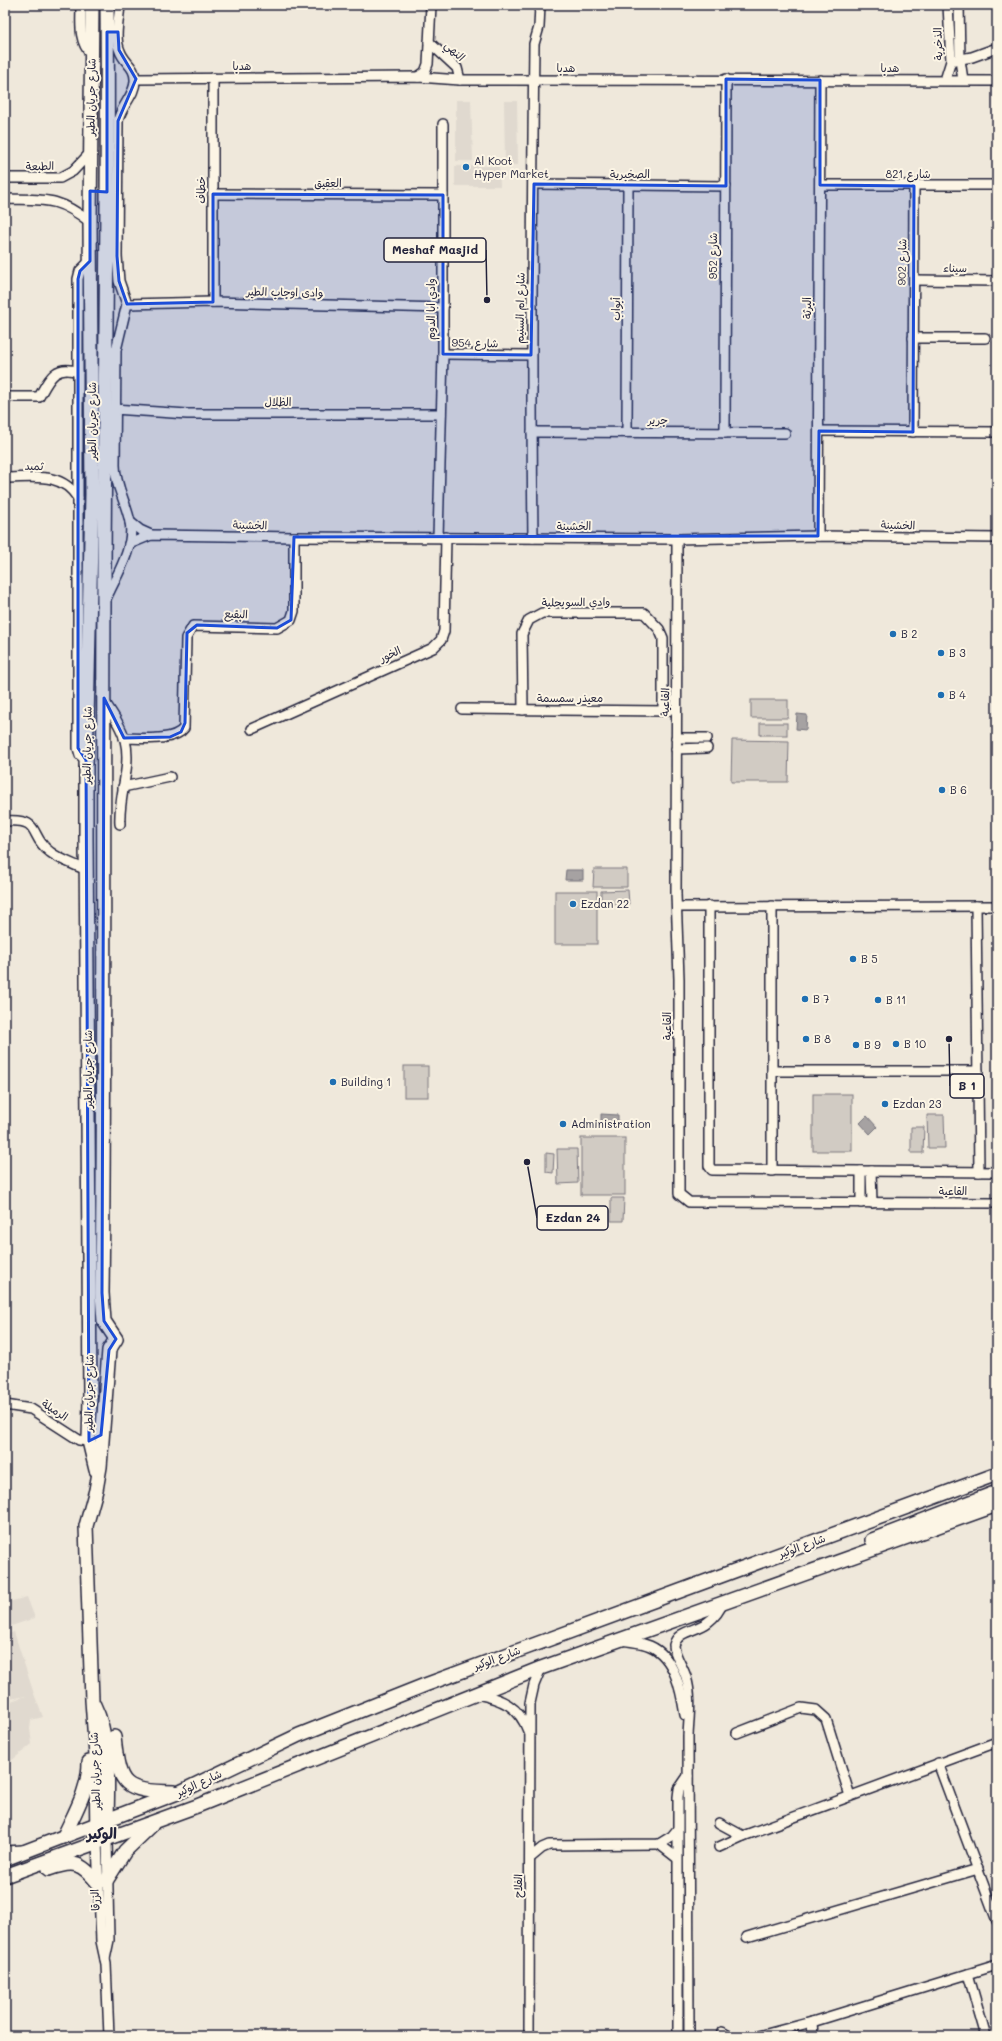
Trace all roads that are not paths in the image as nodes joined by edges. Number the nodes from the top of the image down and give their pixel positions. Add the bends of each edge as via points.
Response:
1 (81, 5) edge
2 (92, 5) edge
3 (107, 5) edge
4 (120, 5) edge
5 (431, 5) edge
6 (540, 5) edge
7 (948, 5) edge
8 (959, 5) edge
9 (112, 32) junction
10 (429, 42) junction
11 (997, 48) edge
12 (91, 54) junction
13 (956, 60) junction
14 (428, 64) junction
15 (418, 77) junction
16 (213, 78) junction
17 (439, 78) junction
18 (136, 79) junction
19 (726, 79) junction
20 (460, 80) junction
21 (533, 80) junction
22 (820, 80) junction
23 (944, 80) junction
24 (963, 80) junction
25 (997, 81) edge
26 (443, 124) dead end
27 (90, 153) junction
28 (5, 178) edge
29 (534, 184) junction
30 (820, 185) junction
31 (997, 185) edge
32 (628, 186) junction
33 (726, 186) junction
34 (914, 186) junction
35 (90, 191) junction
36 (108, 192) junction
37 (213, 194) junction
38 (443, 195) junction
39 (5, 199) edge
40 (90, 222) junction
41 (90, 261) junction
42 (914, 280) junction
43 (997, 280) edge
44 (213, 302) junction
45 (127, 304) junction
46 (443, 308) junction
47 (913, 338) junction
48 (985, 338) dead end
49 (443, 354) junction
50 (531, 355) junction
51 (78, 372) junction
52 (5, 397) edge
53 (114, 409) junction
54 (441, 414) junction
55 (819, 431) junction
56 (532, 432) junction
57 (628, 432) junction
58 (913, 432) junction
59 (997, 432) edge
60 (725, 433) junction
61 (785, 433) dead end
62 (441, 469) joint
63 (78, 472) junction
64 (5, 478) edge
65 (62, 481) junction
66 (78, 498) junction
67 (130, 522) junction
68 (151, 535) junction
69 (818, 536) junction
70 (294, 537) junction
71 (442, 537) junction
72 (532, 538) junction
73 (677, 538) junction
74 (997, 538) edge
75 (129, 544) junction
76 (104, 604) junction
77 (83, 660) junction
78 (104, 701) junction
79 (462, 709) dead end
80 (523, 710) junction
81 (663, 710) junction
82 (677, 711) junction
83 (252, 729) dead end
84 (124, 738) junction
85 (676, 738) junction
86 (707, 738) dead end
87 (707, 748) dead end
88 (676, 749) junction
89 (170, 777) dead end
90 (123, 787) junction
91 (5, 821) edge
92 (120, 824) dead end
93 (86, 870) junction
94 (709, 906) junction
95 (772, 906) junction
96 (976, 906) junction
97 (997, 906) edge
98 (677, 907) junction
99 (772, 1071) junction
100 (978, 1071) junction
101 (772, 1171) junction
102 (861, 1172) junction
103 (871, 1172) junction
104 (979, 1172) junction
105 (997, 1172) edge
106 (861, 1202) junction
107 (872, 1203) junction
108 (997, 1203) edge
109 (111, 1331) junction
110 (90, 1332) junction
111 (5, 1405) edge
112 (101, 1435) junction
113 (89, 1441) junction
114 (997, 1474) edge
115 (97, 1484) junction
116 (997, 1492) edge
117 (997, 1505) edge
118 (810, 1570) junction
119 (723, 1602) junction
120 (618, 1640) junction
121 (541, 1668) junction
122 (476, 1693) junction
123 (98, 1724) junction
124 (737, 1733) dead end
125 (529, 1736) junction
126 (688, 1736) junction
127 (997, 1742) edge
128 (938, 1763) junction
129 (688, 1776) junction
130 (180, 1792) junction
131 (850, 1796) junction
132 (157, 1821) junction
133 (719, 1823) dead end
134 (677, 1830) junction
135 (101, 1831) junction
136 (64, 1836) junction
137 (743, 1836) junction
138 (659, 1844) junction
139 (719, 1847) dead end
140 (5, 1850) edge
141 (28, 1850) junction
142 (530, 1858) junction
143 (677, 1858) junction
144 (5, 1859) edge
145 (5, 1869) edge
146 (978, 1869) junction
147 (5, 1876) edge
148 (102, 1882) junction
149 (5, 1883) edge
150 (677, 1915) junction
151 (997, 1921) edge
152 (688, 1931) junction
153 (747, 1937) dead end
154 (997, 1965) edge
155 (968, 1974) junction
156 (812, 2022) junction
157 (109, 2036) edge
158 (529, 2036) edge
159 (678, 2036) edge
160 (689, 2036) edge
161 (759, 2036) edge
162 (813, 2036) edge
163 (986, 2036) edge

1 - 12 street via 82,35
2 - 12 street, شارع جريان الطير
3 - 9 street, شارع جريان الطير
4 - 9 street, شارع جريان الطير
5 - 10 street, النهي
6 - 21 street, شارع ام السنيم via 540,26 534,44
7 - 13 street, الذخرية
8 - 13 street, الذخرية
9 - 18 street, شارع جريان الطير
9 - 36 street, شارع جريان الطير
10 - 14 street, النهي
10 - 20 street, النهي via 457,68
11 - 13 street
12 - 27 street, شارع جريان الطير
13 - 23 street, الذخرية
13 - 24 street, الذخرية
14 - 15 street via 425,72
14 - 17 street
15 - 16 street, هدبا
15 - 17 street, هدبا
16 - 18 street, هدبا
16 - 37 street, خطاف
17 - 20 street, هدبا
18 - 45 street via 118,120 116,256 119,281
19 - 21 street, هدبا
19 - 22 street, هدبا
19 - 33 street, شارع 952
20 - 21 street, هدبا
21 - 29 street, شارع ام السنيم
22 - 23 street, هدبا
22 - 30 street, البرثة
23 - 24 street, هدبا
24 - 25 street, هدبا
26 - 38 street, وادي ابا الدوم
27 - 28 street, الطبعة via 74,171 60,178
27 - 35 street, شارع جريان الطير
29 - 32 street, الصخبرية
29 - 50 street, شارع ام السنيم
30 - 34 street, شارع 821
30 - 55 street, البرثة
31 - 34 street, شارع 821
32 - 33 street, الصخبرية
32 - 57 street, أبواب
33 - 60 street, شارع 952
34 - 42 street, شارع 902
35 - 36 street
35 - 40 street, شارع جريان الطير
36 - 76 street, شارع جريان الطير
37 - 38 street, العقيق
37 - 44 street, خطاف
38 - 46 street, وادي ابا الدوم
39 - 40 street via 56,201
40 - 41 street, شارع جريان الطير
41 - 51 street via 80,271 78,279
41 - 77 street, شارع جريان الطير via 92,494
42 - 43 street, سيناء
42 - 47 street, شارع 902
44 - 45 street, وادى اوجاب الطير
44 - 46 street, وادى اوجاب الطير
45 - 53 street, شارع جريان الطير via 116,342
46 - 49 street, وادي ابا الدوم
47 - 48 street
47 - 58 street, شارع 902
49 - 50 street, شارع 954
49 - 54 street, وادي ابا الدوم
50 - 56 street, شارع ام السنيم
51 - 52 street via 69,369 59,370 52,376 39,397
51 - 63 street
53 - 54 street, الظلال via 179,414
53 - 67 street, شارع جريان الطير via 115,472
54 - 62 street, وادي ابا الدوم
55 - 58 street
55 - 69 street, البرثة
56 - 57 street, جرير
56 - 72 street, شارع ام السنيم
57 - 60 street, جرير
58 - 59 street
60 - 61 street, جرير
62 - 71 street, الخور
63 - 65 street
63 - 66 street
64 - 65 street, ثميد via 47,478
65 - 66 street
66 - 77 street
67 - 68 street, الخشينة
67 - 75 street, شارع جريان الطير
68 - 70 street, الخشينة
68 - 75 street, الخشينة
69 - 73 street, الخشينة
69 - 74 street, الخشينة
70 - 71 street, الخشينة
70 - 84 street, البقيع via 294,604 291,620 277,628 193,626 187,633 185,723 181,732 173,737
71 - 72 street, الخشينة
71 - 83 street, الخور via 444,631 441,640 407,661
72 - 73 street, الخشينة
73 - 82 street, القاعية
75 - 76 street, شارع جريان الطير
76 - 78 street, شارع جريان الطير
77 - 93 street, شارع جريان الطير
78 - 84 street
78 - 109 street, شارع جريان الطير via 102,1294 104,1321
79 - 80 street, معيذر سمسمة
80 - 81 street, معيذر سمسمة
80 - 81 street, وادي السويحلية via 522,634 528,620 542,613 644,614 659,629 663,638
81 - 82 street, معيذر سمسمة
82 - 85 street, القاعية
84 - 90 street via 127,760
85 - 86 street
85 - 88 street, القاعية
87 - 88 street
88 - 98 street, القاعية
89 - 90 street
90 - 92 street
91 - 93 street via 20,820 28,823 50,852
93 - 110 street, شارع جريان الطير
94 - 95 street
94 - 98 street
94 - 101 street via 709,1166 714,1171
95 - 96 street
95 - 99 street
96 - 97 street
96 - 100 street
98 - 106 street, القاعية via 680,1194 688,1202
99 - 100 street
99 - 101 street
100 - 104 street
101 - 102 street
102 - 103 street
102 - 106 street
103 - 104 street
103 - 107 street
104 - 105 street
106 - 107 street, القاعية
107 - 108 street, القاعية
109 - 110 street via 98,1329
109 - 112 street, شارع جريان الطير via 116,1339 109,1350
110 - 113 street, شارع جريان الطير
111 - 113 street, الرميلة via 31,1409 79,1440
112 - 113 street
112 - 115 street, شارع جريان الطير
113 - 115 street, شارع جريان الطير
114 - 130 street, شارع الوكير via 425,1685 299,1735
115 - 123 street, شارع جريان الطير via 86,1526 92,1700
116 - 118 street via 848,1549 829,1557
117 - 118 street, شارع الوكير
118 - 119 street, شارع الوكير
119 - 120 street, شارع الوكير
119 - 126 street via 713,1618 681,1635 674,1645 675,1653 687,1677 690,1693
120 - 121 street, شارع الوكير
120 - 126 street via 651,1646 668,1660 681,1693
121 - 122 street, شارع الوكير
121 - 125 street, الفلاح via 531,1694
122 - 125 street, الفلاح via 510,1704 521,1715
122 - 132 street, شارع الوكير
123 - 130 street via 109,1725 113,1733 117,1768 130,1786 146,1791
123 - 135 street, شارع جريان الطير via 96,1756
123 - 136 street via 89,1742 87,1782
124 - 131 street via 801,1708 816,1710 826,1719
125 - 142 street, الفلاح
126 - 129 street
127 - 128 street
128 - 131 street
128 - 146 street
129 - 134 street via 679,1789
129 - 152 street
130 - 135 street, شارع الوكير
131 - 137 street
132 - 135 street, شارع الوكير
132 - 148 street via 125,1851
133 - 137 street
134 - 138 street
134 - 143 street
135 - 136 street, شارع الوكير
135 - 145 street
135 - 147 street, شارع الوكير
135 - 148 street, الزرقا
136 - 141 street, شارع الوكير
137 - 139 street
138 - 142 street via 549,1846 535,1852
138 - 143 street
140 - 141 street
141 - 144 street, شارع الوكير
142 - 158 street, الفلاح
143 - 150 street
146 - 151 street
146 - 153 street
148 - 149 street via 81,1866 69,1863
148 - 157 street, الزرقا via 102,1947 105,1959
150 - 152 street
150 - 159 street
152 - 160 street
154 - 155 street
155 - 156 street
155 - 163 street
156 - 161 street
156 - 162 street

